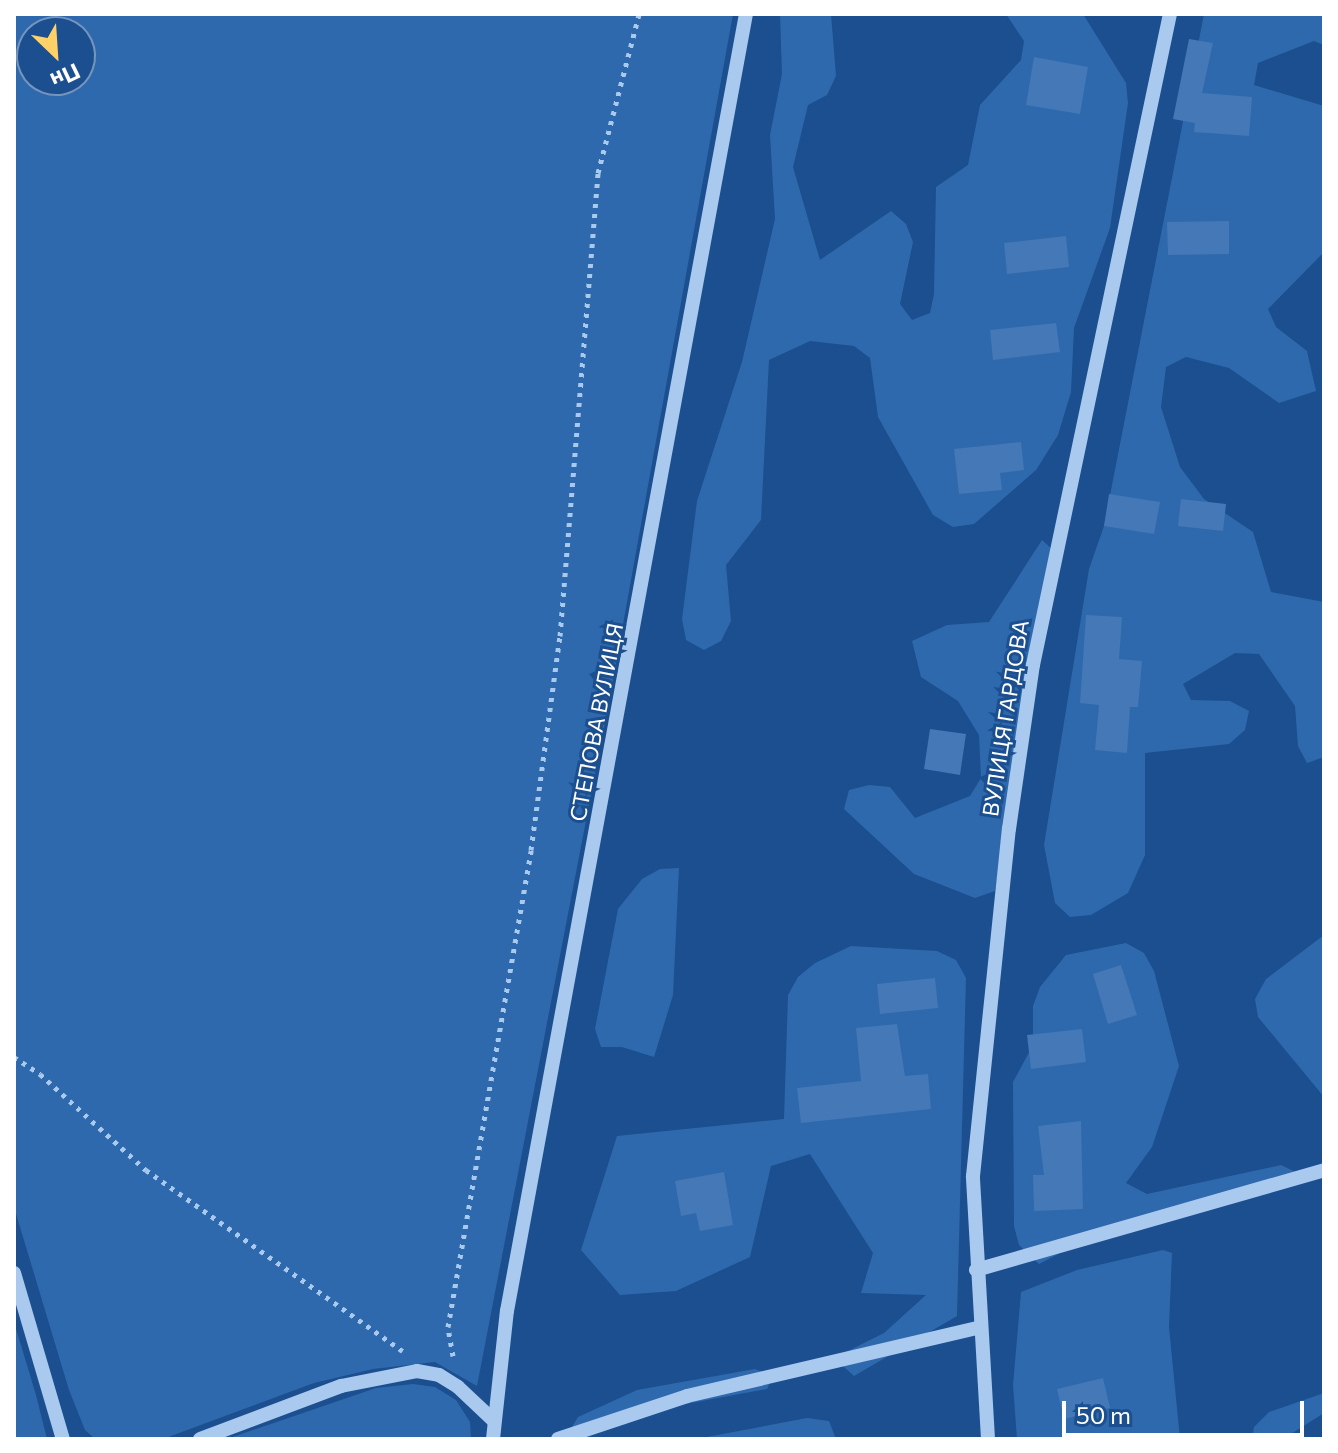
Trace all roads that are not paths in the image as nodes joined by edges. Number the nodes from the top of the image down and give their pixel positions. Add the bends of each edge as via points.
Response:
1 (746, 14) edge
2 (1170, 14) edge
3 (1322, 1170) edge
4 (976, 1270) junction
5 (14, 1273) edge
6 (978, 1328) junction
7 (493, 1420) junction
8 (63, 1439) edge
9 (200, 1439) edge
10 (493, 1439) edge
11 (558, 1439) edge
12 (988, 1439) edge

1 - 7 street, СТЕПОВА ВУЛИЦЯ via 507,1311
2 - 4 street, ВУЛИЦЯ ГАРДОВА via 1033,665 987,1009 973,1176
3 - 4 street
4 - 6 street, ВУЛИЦЯ ГАРДОВА
5 - 8 street
6 - 11 street via 687,1396
6 - 12 street, ВУЛИЦЯ ГАРДОВА
7 - 9 street via 458,1387 439,1375 417,1371 341,1386
7 - 10 street, СТЕПОВА ВУЛИЦЯ

